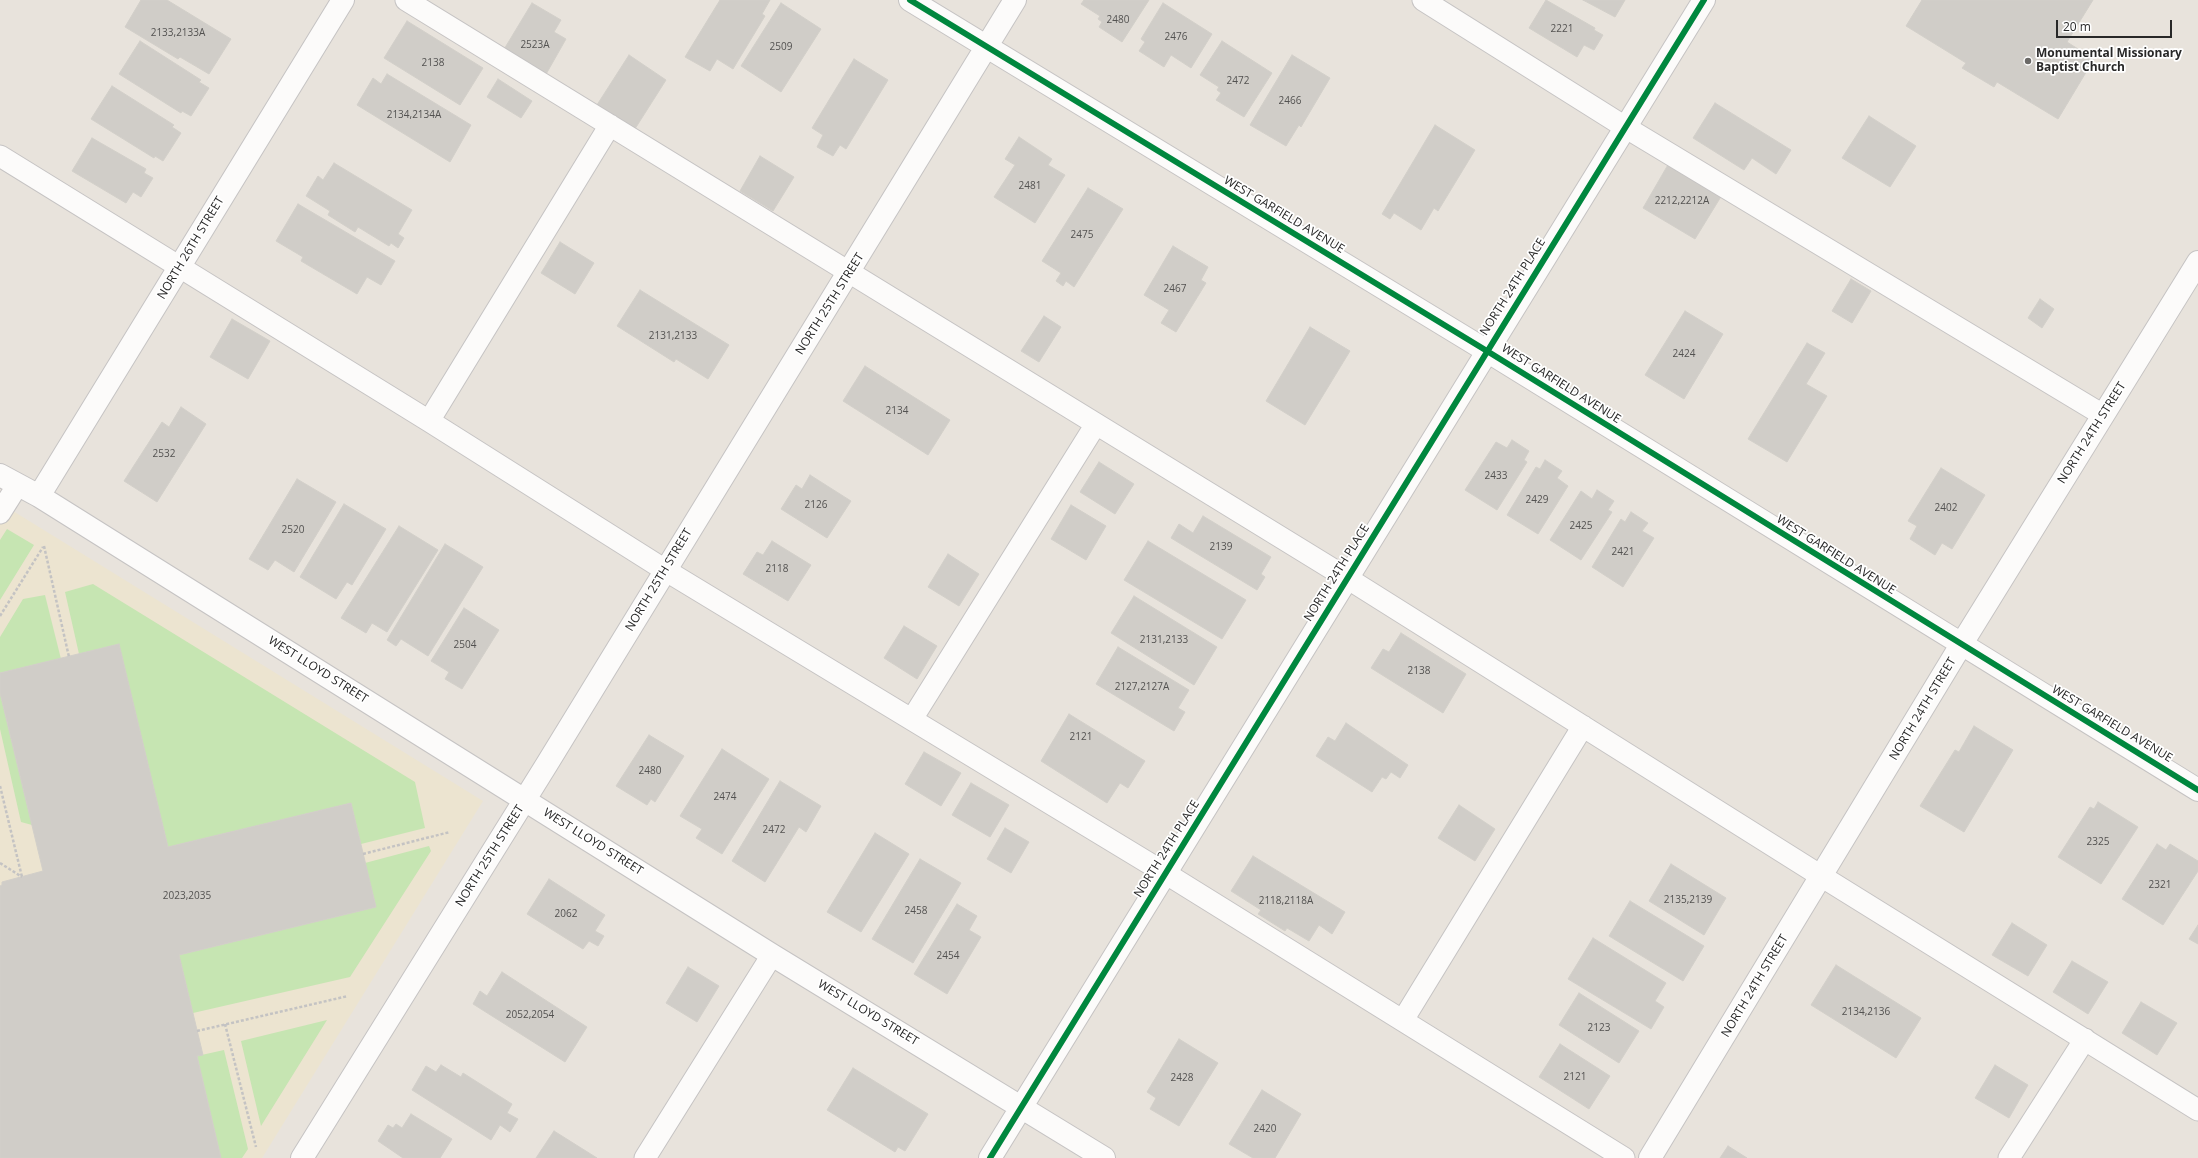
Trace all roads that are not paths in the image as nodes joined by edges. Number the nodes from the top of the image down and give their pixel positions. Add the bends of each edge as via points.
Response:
1 (343, 0) edge
2 (406, 0) edge
3 (910, 0) edge
4 (1015, 0) edge
5 (1423, 0) edge
6 (1704, 0) edge
7 (987, 46) junction
8 (610, 125) junction
9 (1625, 127) junction
10 (0, 156) edge
11 (2198, 262) edge
12 (179, 267) junction
13 (850, 273) junction
14 (1486, 351) junction
15 (2104, 415) junction
16 (429, 421) junction
17 (1096, 424) junction
18 (9, 480) edge
19 (39, 496) junction
20 (0, 513) edge
21 (665, 570) junction
22 (1347, 578) junction
23 (1961, 645) junction
24 (912, 719) junction
25 (1583, 726) junction
26 (2198, 790) edge
27 (525, 800) junction
28 (1165, 873) junction
29 (1821, 876) junction
30 (772, 955) junction
31 (1403, 1020) junction
32 (2084, 1039) junction
33 (1022, 1106) junction
34 (2198, 1110) edge
35 (302, 1158) edge
36 (646, 1158) edge
37 (990, 1158) edge
38 (1104, 1158) edge
39 (1624, 1158) edge
40 (1650, 1158) edge
41 (2010, 1158) edge

1 - 12 street, NORTH 26TH STREET
2 - 8 lane
3 - 7 street, WEST GARFIELD AVENUE
4 - 7 street, NORTH 25TH STREET
5 - 9 lane
6 - 9 street, NORTH 24TH PLACE
7 - 13 street, NORTH 25TH STREET
7 - 14 street, WEST GARFIELD AVENUE
8 - 13 lane
8 - 16 lane
9 - 14 street, NORTH 24TH PLACE
9 - 15 lane
10 - 12 lane
11 - 15 street, NORTH 24TH STREET
12 - 16 lane
12 - 19 street, NORTH 26TH STREET
13 - 17 lane
13 - 21 street, NORTH 25TH STREET
14 - 22 street, NORTH 24TH PLACE
14 - 23 street, WEST GARFIELD AVENUE
15 - 23 street, NORTH 24TH STREET
16 - 21 lane
17 - 22 lane
17 - 24 lane
18 - 19 street, WEST LLOYD STREET
18 - 20 lane
19 - 27 street, WEST LLOYD STREET
21 - 24 lane
21 - 27 street, NORTH 25TH STREET
22 - 25 lane
22 - 28 street, NORTH 24TH PLACE
23 - 26 street, WEST GARFIELD AVENUE
23 - 29 street, NORTH 24TH STREET
24 - 28 lane
25 - 29 lane
25 - 31 lane
27 - 30 street, WEST LLOYD STREET
27 - 35 street, NORTH 25TH STREET
28 - 31 lane
28 - 33 street, NORTH 24TH PLACE
29 - 32 lane
29 - 40 street, NORTH 24TH STREET
30 - 33 street, WEST LLOYD STREET
30 - 36 lane
31 - 39 lane
32 - 34 lane
32 - 41 lane
33 - 37 street, NORTH 24TH PLACE
33 - 38 street, WEST LLOYD STREET

